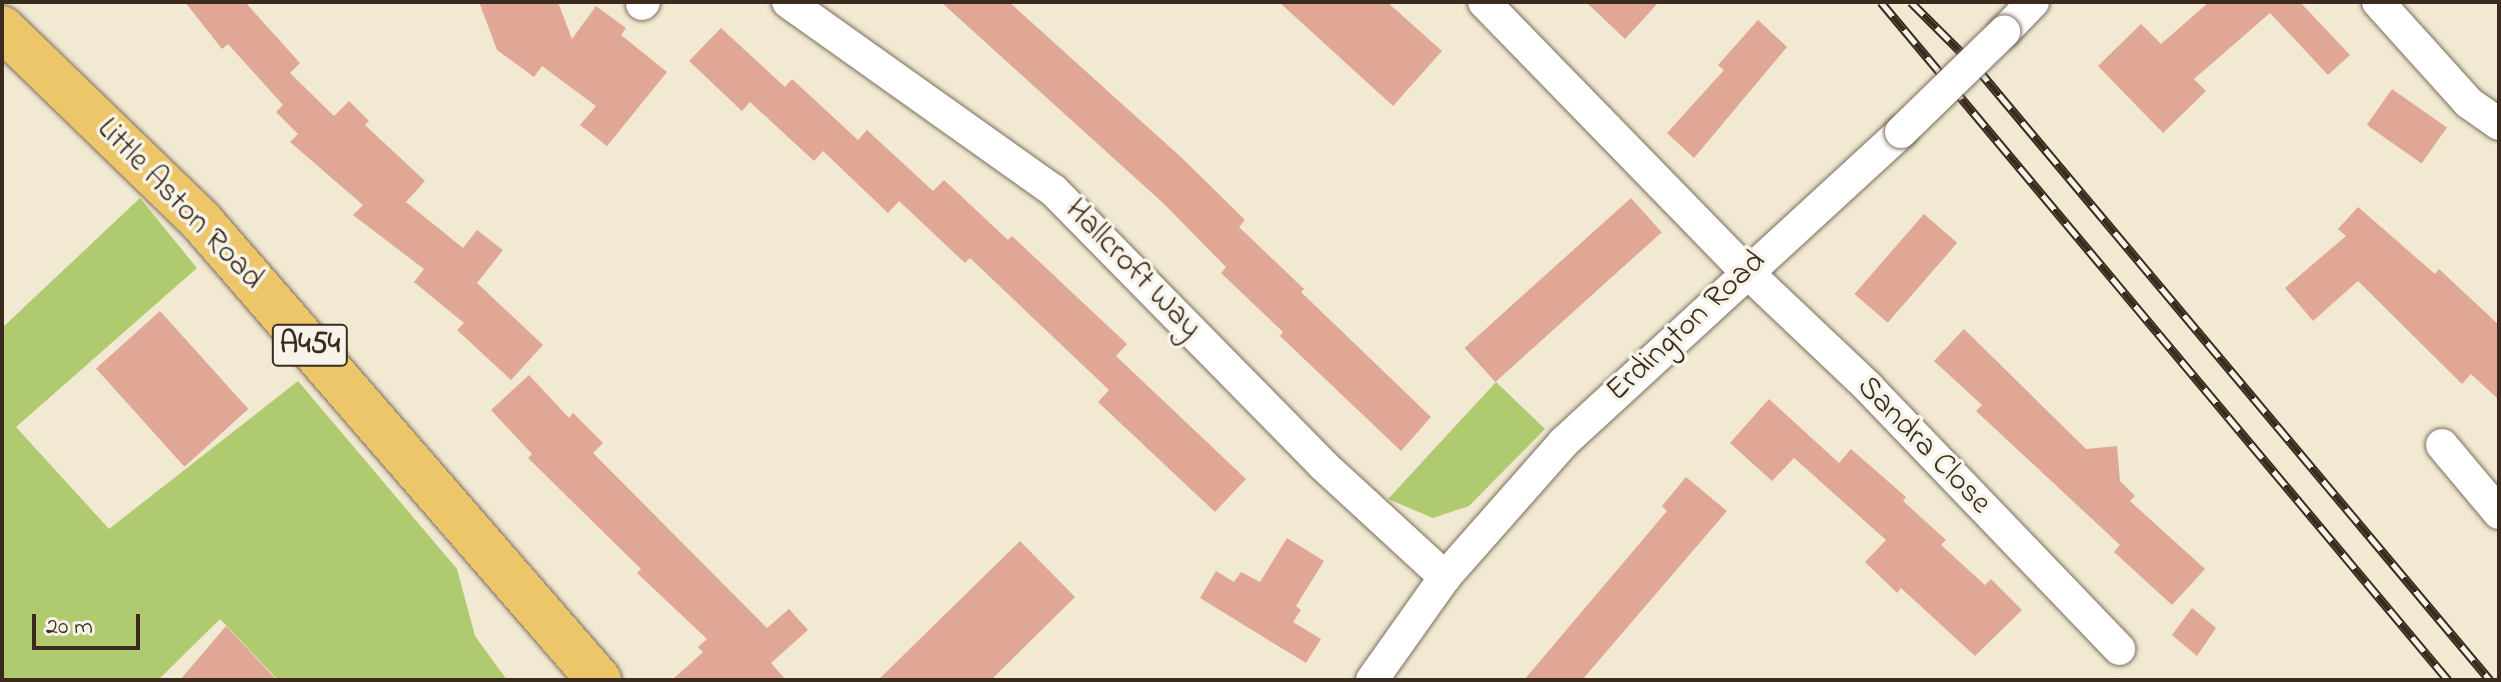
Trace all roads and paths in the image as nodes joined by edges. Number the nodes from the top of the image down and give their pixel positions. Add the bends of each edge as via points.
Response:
1 (788, 2) edge
2 (1484, 2) edge
3 (2033, 2) edge
4 (2378, 2) edge
5 (2, 28) edge
6 (2499, 124) edge
7 (1747, 272) junction
8 (2442, 445) dead end
9 (2497, 505) edge
10 (1445, 577) junction
11 (2119, 649) dead end
12 (599, 680) edge
13 (1372, 680) edge

1 - 10 street, Hallcroft Way via 1053,190 1323,465
2 - 7 street
3 - 7 street, Erdington Road, bridge
4 - 6 street via 2469,103
5 - 12 main road, Little Aston Road / A454 via 201,221
7 - 10 street, Erdington Road via 1563,443
7 - 11 street, Sandra Close via 1868,387 2085,637
8 - 9 street
10 - 13 street, Erdington Road

